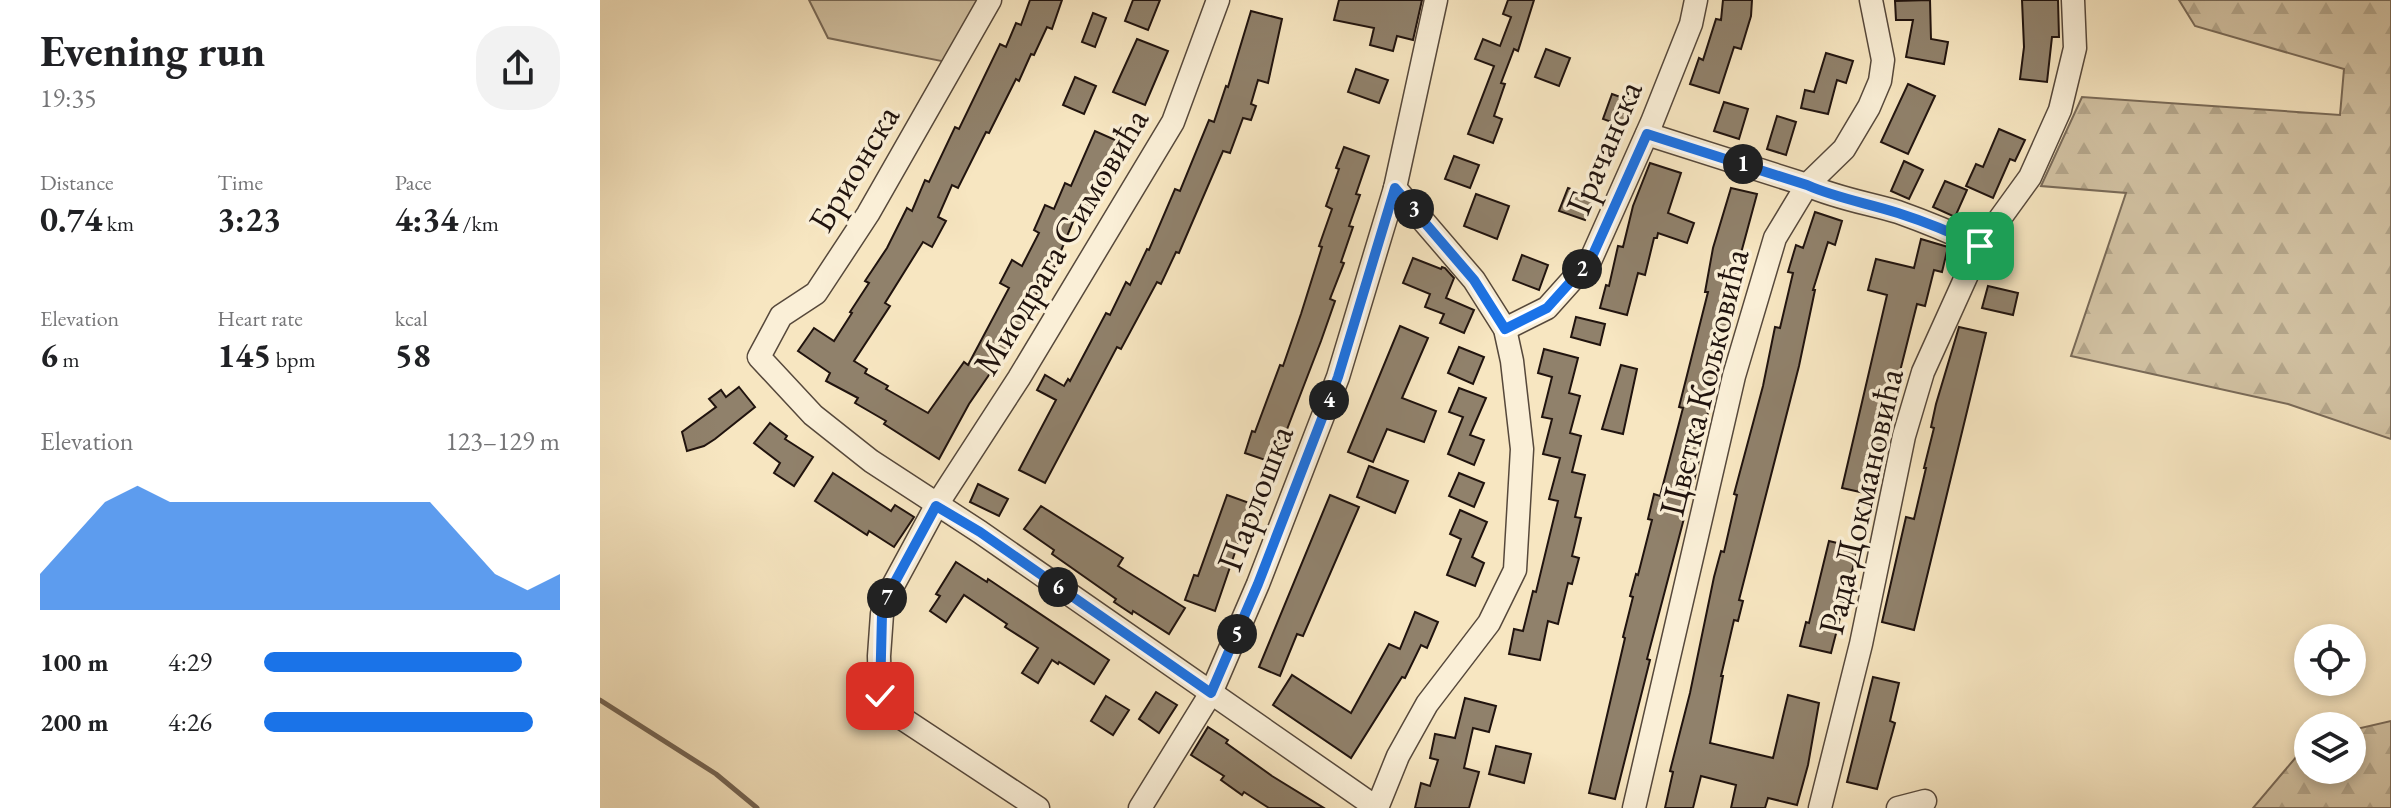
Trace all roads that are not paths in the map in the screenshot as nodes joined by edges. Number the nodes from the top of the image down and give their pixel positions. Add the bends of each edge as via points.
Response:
1 (990, 0) edge
2 (1218, 0) edge
3 (1436, 0) edge
4 (1696, 0) edge
5 (1871, 0) edge
6 (2073, 0) edge
7 (1647, 134) junction
8 (1807, 185) junction
9 (1395, 188) junction
10 (1980, 246) junction
11 (1505, 329) junction
12 (936, 506) junction
13 (1211, 693) junction
14 (1925, 801) dead end
15 (1038, 808) edge
16 (1140, 808) edge
17 (1377, 808) edge
18 (1634, 808) edge
19 (1820, 808) edge
20 (1898, 808) edge

1 - 12 street, Брионска via 868,214 816,293 781,316 759,357 813,415
2 - 12 street, Миодрага Симовића via 1173,122
3 - 9 street, Парлошка
4 - 7 street, Грачанска
5 - 8 street, Цветка Кољковића via 1883,60 1880,81 1844,149
6 - 10 street, Рада Докмановића via 2075,48 2060,110 2030,177
7 - 8 street
7 - 11 street, Грачанска via 1591,259 1547,308
8 - 10 street via 1942,228
8 - 18 street, Цветка Кољковића via 1775,238 1734,376
9 - 11 street via 1474,280
9 - 13 street, Парлошка via 1338,377
10 - 19 street, Рада Докмановића via 1923,372 1904,436
11 - 17 street via 1522,449 1515,570 1489,623 1427,704
12 - 13 street
12 - 15 street, Миодрага Симовића via 882,614 880,696 894,713
13 - 16 street, Парлошка
13 - 17 street
14 - 20 street

